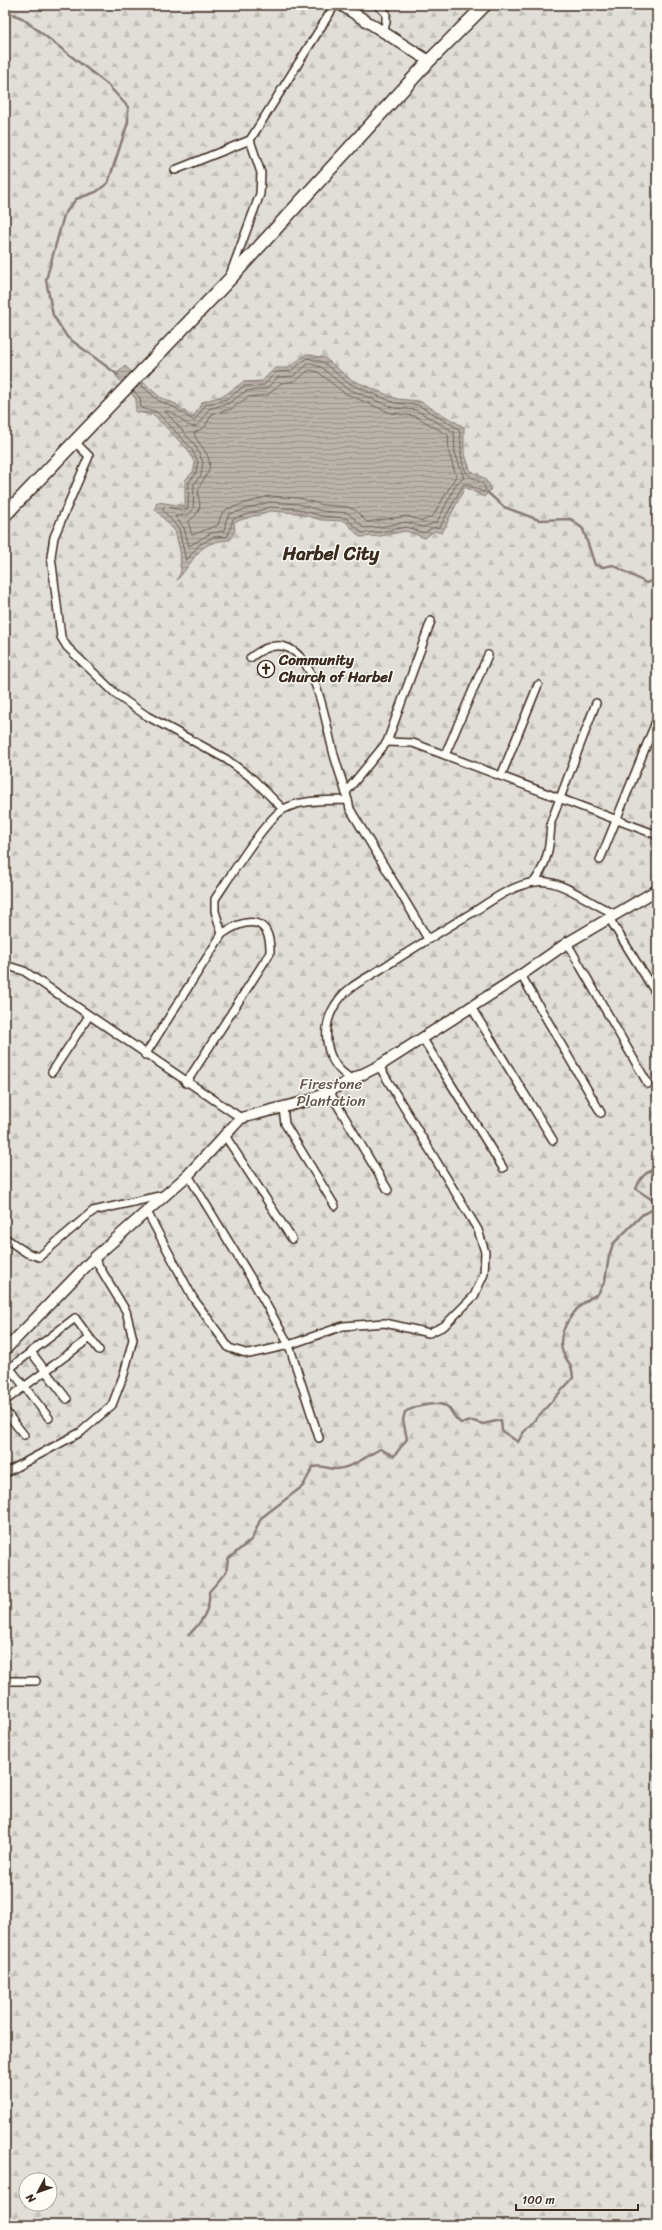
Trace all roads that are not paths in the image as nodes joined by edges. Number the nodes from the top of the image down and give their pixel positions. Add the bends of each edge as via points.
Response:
1 (335, 5) edge
2 (342, 5) edge
3 (377, 5) edge
4 (485, 5) edge
5 (384, 30) junction
6 (428, 61) junction
7 (250, 140) junction
8 (175, 170) dead end
9 (227, 282) junction
10 (76, 443) junction
11 (5, 515) edge
12 (431, 621) dead end
13 (488, 655) dead end
14 (250, 658) dead end
15 (538, 685) dead end
16 (596, 703) dead end
17 (657, 719) edge
18 (387, 742) junction
19 (445, 755) junction
20 (501, 776) junction
21 (346, 792) junction
22 (559, 798) junction
23 (348, 800) junction
24 (283, 809) junction
25 (617, 820) junction
26 (657, 835) edge
27 (600, 860) dead end
28 (534, 882) junction
29 (657, 890) edge
30 (612, 916) junction
31 (222, 934) junction
32 (428, 939) junction
33 (567, 943) junction
34 (5, 965) edge
35 (521, 975) junction
36 (657, 995) edge
37 (470, 1007) junction
38 (88, 1016) junction
39 (423, 1039) junction
40 (146, 1055) junction
41 (379, 1066) junction
42 (52, 1072) dead end
43 (352, 1079) junction
44 (186, 1083) junction
45 (648, 1084) dead end
46 (329, 1091) junction
47 (283, 1108) junction
48 (601, 1112) dead end
49 (240, 1118) junction
50 (224, 1134) junction
51 (553, 1140) dead end
52 (503, 1168) dead end
53 (188, 1175) junction
54 (388, 1190) dead end
55 (164, 1196) junction
56 (335, 1206) dead end
57 (146, 1210) junction
58 (5, 1238) edge
59 (292, 1239) dead end
60 (94, 1258) junction
61 (90, 1338) junction
62 (289, 1345) junction
63 (5, 1350) edge
64 (99, 1350) dead end
65 (31, 1352) junction
66 (5, 1362) edge
67 (7, 1369) edge
68 (46, 1371) junction
69 (24, 1387) junction
70 (67, 1400) dead end
71 (5, 1401) edge
72 (6, 1414) edge
73 (49, 1418) dead end
74 (24, 1435) dead end
75 (319, 1438) dead end
76 (5, 1473) edge
77 (5, 1680) edge
78 (36, 1681) dead end

1 - 7 street
2 - 5 street
3 - 5 street via 386,13
4 - 6 main road
5 - 6 street
6 - 9 main road
7 - 8 street
7 - 9 street via 261,173 260,194
9 - 10 main road
10 - 11 main road
10 - 24 street via 89,456 54,537 51,556 61,638 67,647 118,696 147,716 226,759 253,779
12 - 18 street
13 - 19 street
14 - 21 street via 262,649 274,645 283,646 297,654 308,666 316,684 339,775
15 - 20 street
16 - 22 street
17 - 25 street
18 - 19 street via 413,743
18 - 21 street
19 - 20 street
20 - 22 street
21 - 23 street
22 - 25 street
22 - 28 street via 551,822 544,870
23 - 24 street via 304,802
23 - 32 street via 350,809
24 - 31 street via 265,828 215,899 215,911
25 - 26 street
25 - 27 street
28 - 30 street via 547,882 564,888
28 - 32 street via 506,892
29 - 30 street
30 - 33 street
30 - 36 street
31 - 40 street
31 - 44 street via 235,925 256,923 266,930 270,941 270,954
32 - 43 street via 350,989 338,1000 330,1014 326,1033 330,1055 340,1073
33 - 35 street
33 - 45 street
34 - 38 street via 24,971
35 - 37 street
35 - 48 street
37 - 39 street
37 - 51 street
38 - 40 street
38 - 42 street
39 - 41 street
39 - 52 street
40 - 44 street
41 - 43 street
41 - 62 street via 478,1230 485,1252 484,1274 474,1296 444,1326 429,1333 385,1323 343,1326
43 - 46 street
44 - 49 street
46 - 47 street via 311,1100
46 - 54 street
47 - 49 street
47 - 56 street via 286,1124
49 - 50 street
50 - 53 street
50 - 59 street
53 - 55 street
53 - 62 street
55 - 57 street
55 - 58 street via 94,1211 39,1257 27,1254
57 - 60 street
57 - 62 street via 193,1298 229,1348 249,1354
60 - 63 street
60 - 76 street via 126,1311 133,1339 124,1374 112,1405 81,1432
61 - 64 street
61 - 65 street via 75,1318
61 - 68 street
62 - 75 street
65 - 67 street
65 - 68 street
66 - 67 street
67 - 69 street
68 - 69 street
68 - 70 street
69 - 71 street
69 - 73 street
72 - 74 street
77 - 78 street

